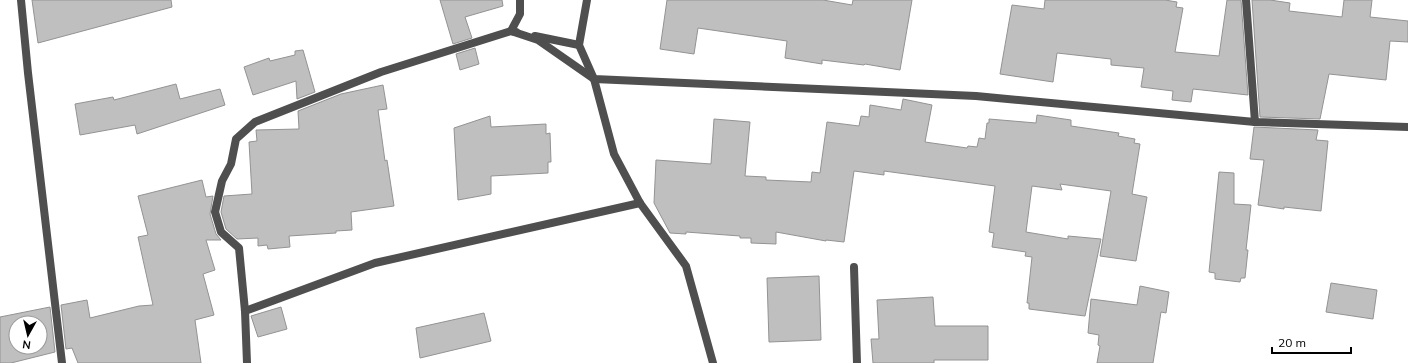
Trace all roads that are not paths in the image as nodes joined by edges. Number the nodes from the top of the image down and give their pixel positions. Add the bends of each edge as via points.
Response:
1 (21, 0) edge
2 (520, 0) edge
3 (587, 0) edge
4 (1246, 0) edge
5 (511, 31) junction
6 (579, 45) junction
7 (594, 79) junction
8 (1255, 122) junction
9 (1408, 127) edge
10 (640, 203) junction
11 (854, 267) dead end
12 (245, 311) junction
13 (62, 363) edge
14 (247, 363) edge
15 (713, 363) edge
16 (857, 363) edge

1 - 13 street
2 - 5 street via 520,14
3 - 6 street
4 - 8 street
5 - 6 street
5 - 7 street via 538,40
5 - 12 street via 381,72 255,122 236,139 231,164 222,181 215,212 221,232 239,248
6 - 7 street
7 - 8 street via 976,96
7 - 10 street via 614,154
8 - 9 street
10 - 12 street via 375,263
10 - 15 street via 686,266
11 - 16 street
12 - 14 street

